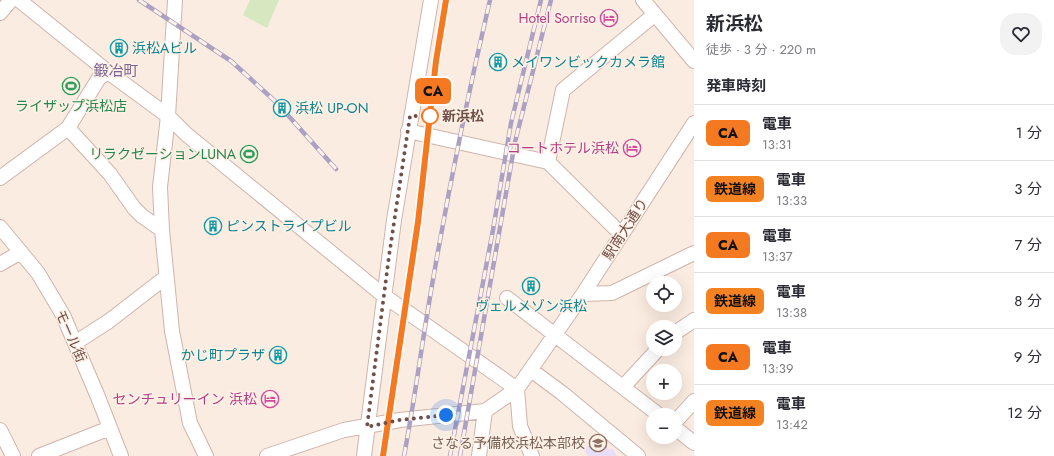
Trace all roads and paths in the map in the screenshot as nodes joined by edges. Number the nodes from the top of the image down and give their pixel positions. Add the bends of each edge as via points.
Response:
1 (11, 0) edge
2 (19, 0) edge
3 (175, 0) edge
4 (431, 0) edge
5 (643, 0) edge
6 (0, 13) edge
7 (654, 15) junction
8 (694, 61) edge
9 (108, 72) junction
10 (168, 116) junction
11 (694, 123) edge
12 (68, 128) junction
13 (408, 131) junction
14 (548, 162) junction
15 (0, 178) edge
16 (0, 227) edge
17 (162, 230) junction
18 (621, 234) junction
19 (21, 252) junction
20 (694, 253) edge
21 (0, 264) edge
22 (166, 278) junction
23 (583, 294) junction
24 (384, 295) junction
25 (508, 298) dead end
26 (694, 320) edge
27 (682, 328) edge
28 (555, 336) junction
29 (75, 343) junction
30 (652, 356) edge
31 (533, 368) junction
32 (623, 387) junction
33 (517, 389) junction
34 (694, 401) edge
35 (649, 408) edge
36 (485, 410) junction
37 (682, 414) edge
38 (367, 427) junction
39 (110, 428) junction
40 (0, 430) edge
41 (682, 434) edge
42 (694, 443) edge
43 (13, 456) edge
44 (39, 456) edge
45 (121, 456) edge
46 (206, 456) edge
47 (267, 456) edge
48 (364, 456) edge
49 (479, 456) edge
50 (532, 456) edge
51 (638, 456) edge

1 - 6 street
2 - 9 street
3 - 10 street
4 - 13 street
5 - 7 street
7 - 8 street
7 - 14 street via 563,90
9 - 10 street
9 - 12 street via 99,78
10 - 17 street via 160,187
10 - 24 street via 186,134
11 - 18 street, 駅南大通り
12 - 15 street
12 - 17 street via 110,174 134,208
13 - 14 street
13 - 24 street
14 - 18 street
16 - 19 street, モール街
17 - 22 street
18 - 23 street, 駅南大通り
19 - 21 street
19 - 29 street, モール街 via 38,273 63,315
20 - 23 street via 612,293
22 - 29 street
22 - 46 street via 172,331 190,423
23 - 28 street, 駅南大通り
24 - 33 street
24 - 38 street
25 - 28 street
26 - 27 street
28 - 31 street, 駅南大通り
28 - 32 street
29 - 39 street, モール街
30 - 32 street
31 - 33 street, 駅南大通り
31 - 51 street
32 - 35 street
33 - 36 street
33 - 50 street via 520,426
34 - 37 street
36 - 38 street via 400,420
36 - 49 street
38 - 47 street via 344,430
38 - 48 street
39 - 44 street
39 - 45 street, モール街
40 - 43 street
41 - 42 street

